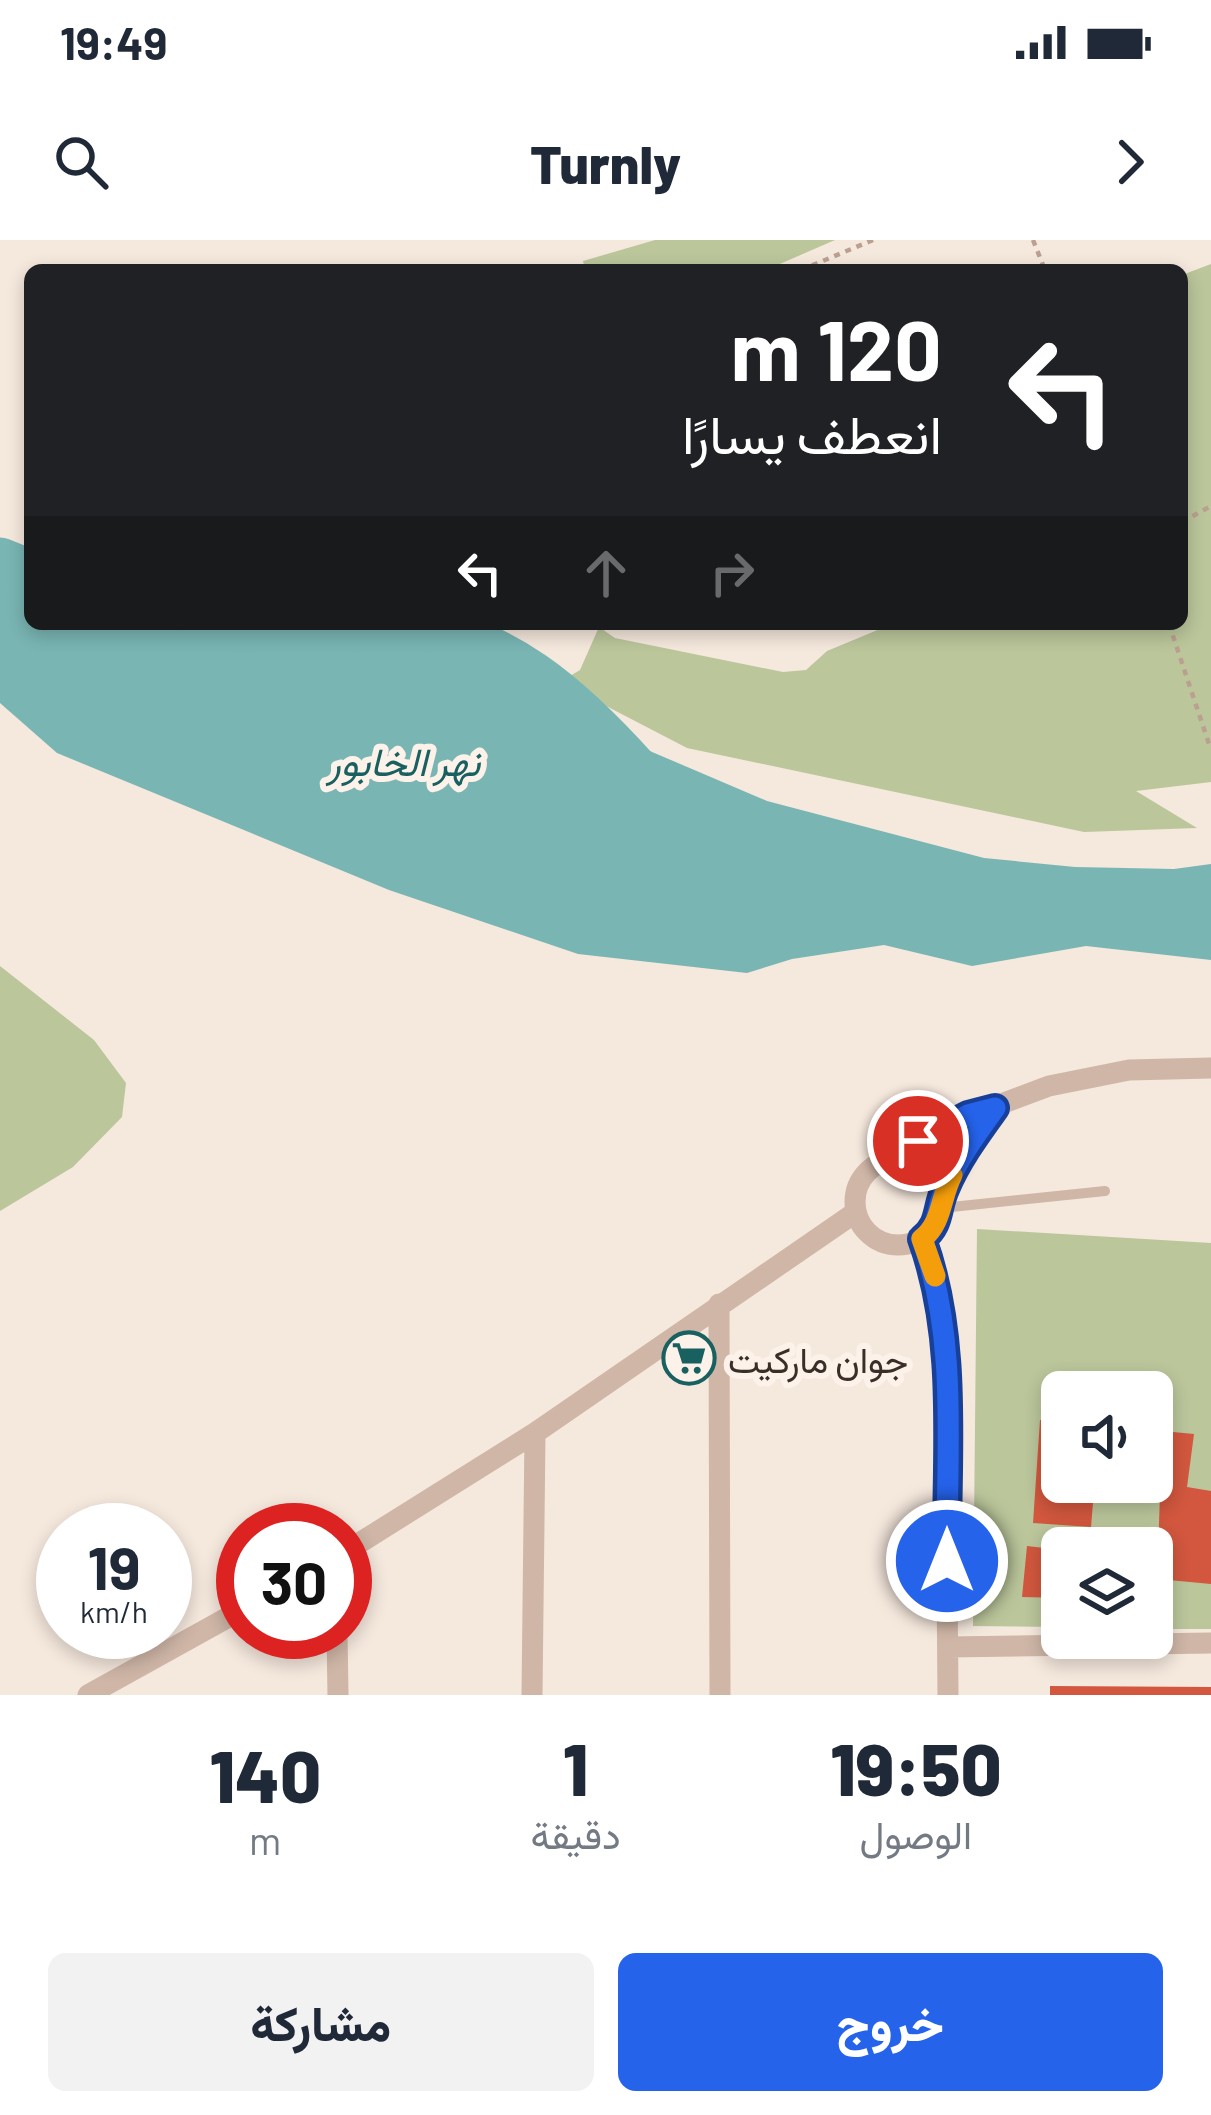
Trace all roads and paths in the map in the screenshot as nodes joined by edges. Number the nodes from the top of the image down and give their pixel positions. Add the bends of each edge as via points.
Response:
1 (873, 240) edge
2 (815, 264) edge
3 (1171, 630) edge
4 (1209, 744) edge
5 (1211, 1068) edge
6 (995, 1108) junction
7 (896, 1159) junction
8 (1106, 1191) dead end
9 (942, 1202) junction
10 (856, 1212) junction
11 (922, 1239) junction
12 (719, 1304) junction
13 (535, 1433) junction
14 (372, 1535) edge
15 (216, 1624) edge
16 (1211, 1643) edge
17 (948, 1648) junction
18 (337, 1659) edge
19 (88, 1695) edge
20 (338, 1695) edge
21 (532, 1695) edge
22 (720, 1695) edge
23 (948, 1695) edge

1 - 2 path
3 - 4 path
5 - 6 street via 1102,1073
6 - 7 street via 942,1126
6 - 9 street
7 - 9 street via 930,1173
7 - 10 street via 868,1171
8 - 9 lane
9 - 11 street
10 - 11 street via 882,1243
10 - 12 street
11 - 17 street via 945,1345
12 - 13 street
12 - 22 street
13 - 14 street
13 - 21 street
15 - 19 street
16 - 17 street
17 - 23 street
18 - 20 street

